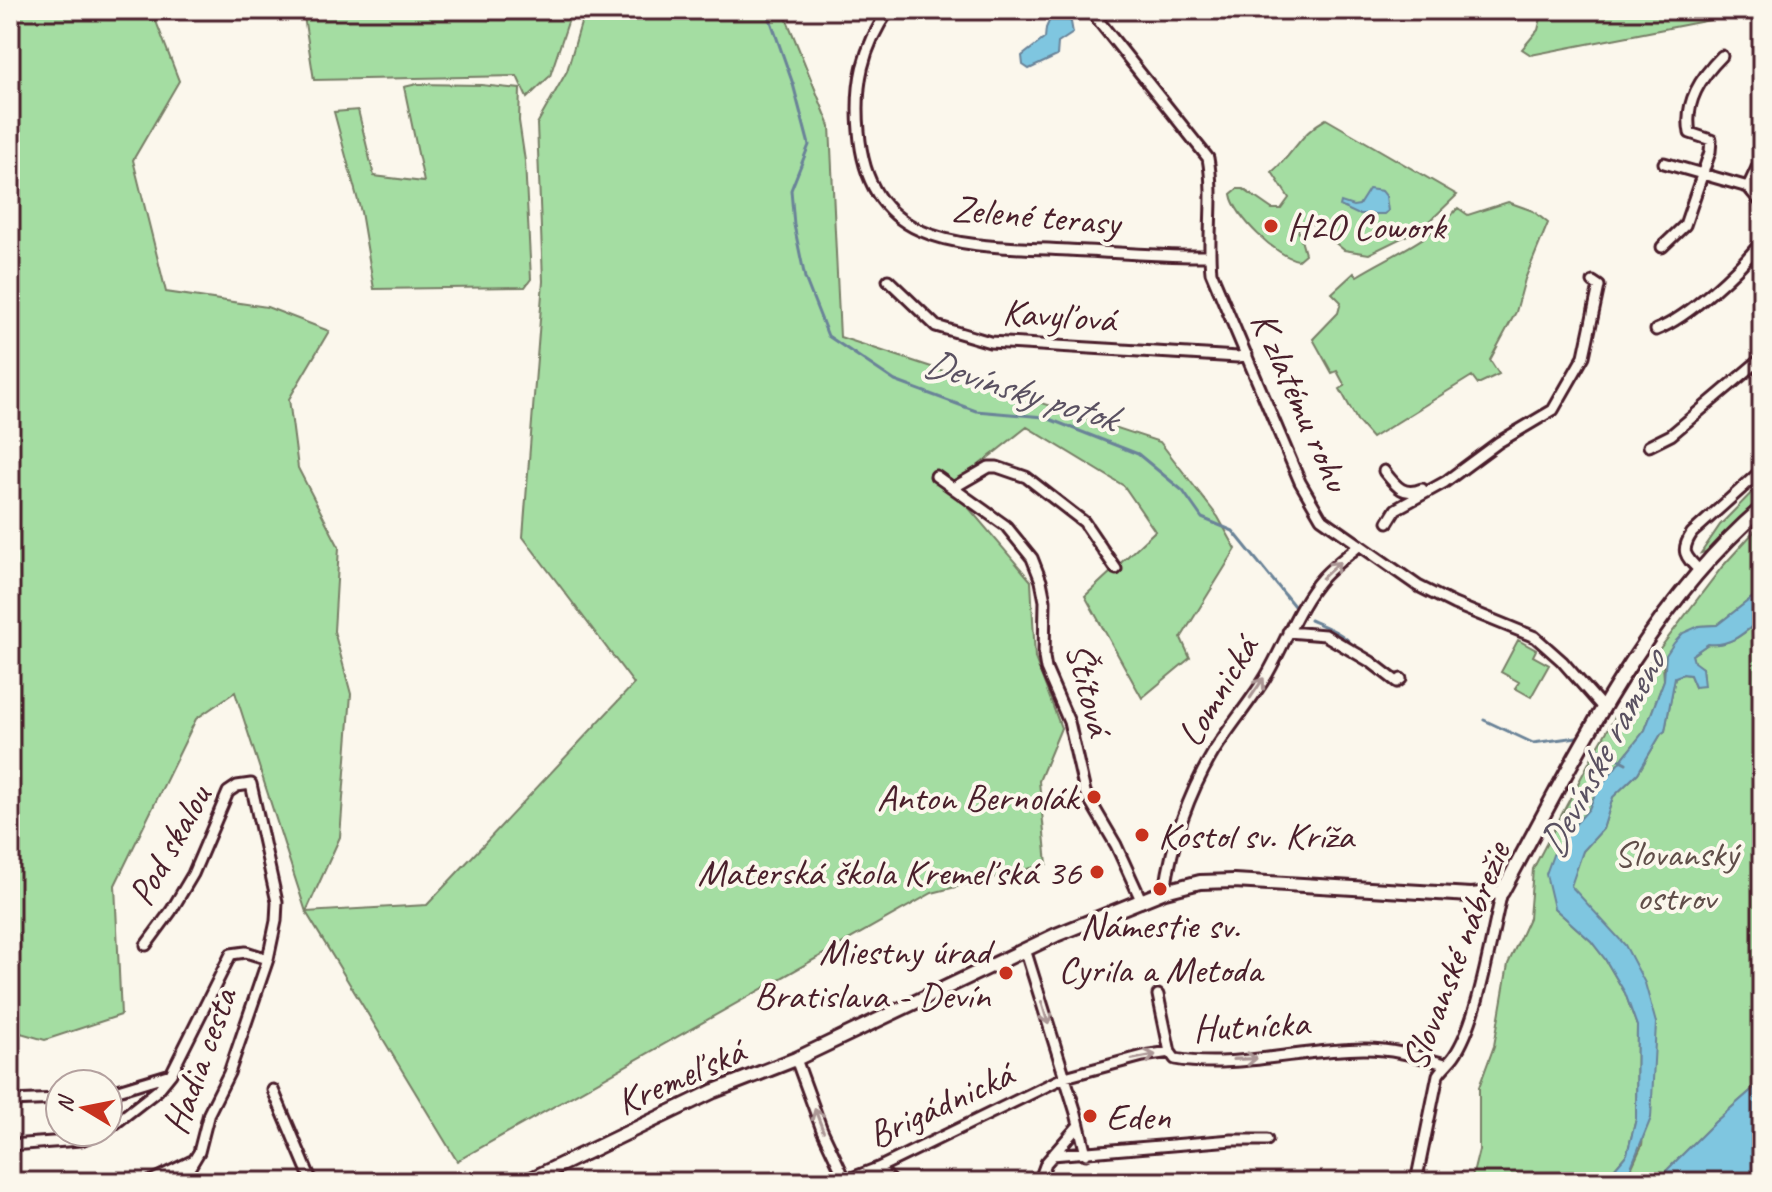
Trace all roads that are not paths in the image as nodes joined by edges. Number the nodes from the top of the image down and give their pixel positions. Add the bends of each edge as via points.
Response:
1 (889, 10) edge
2 (1090, 10) edge
3 (1722, 56) dead end
4 (1762, 157) edge
5 (1664, 163) dead end
6 (1702, 174) junction
7 (1748, 187) junction
8 (1762, 204) edge
9 (1762, 241) edge
10 (1662, 247) dead end
11 (1208, 256) junction
12 (888, 280) dead end
13 (1593, 282) dead end
14 (1656, 330) dead end
15 (1247, 355) junction
16 (1762, 358) edge
17 (1649, 446) dead end
18 (1762, 470) edge
19 (1384, 471) dead end
20 (936, 476) dead end
21 (1445, 482) junction
22 (953, 488) junction
23 (1762, 508) edge
24 (1388, 522) dead end
25 (1360, 545) junction
26 (1704, 566) junction
27 (1116, 569) dead end
28 (1288, 632) junction
29 (1401, 679) dead end
30 (1604, 709) junction
31 (251, 784) joint
32 (1165, 891) junction
33 (1502, 892) junction
34 (1142, 902) junction
35 (146, 945) dead end
36 (1025, 949) junction
37 (268, 959) junction
38 (1158, 995) dead end
39 (1170, 1052) junction
40 (796, 1059) junction
41 (1445, 1064) junction
42 (171, 1074) junction
43 (1065, 1077) junction
44 (124, 1088) edge
45 (273, 1090) dead end
46 (44, 1100) edge
47 (10, 1101) edge
48 (124, 1117) edge
49 (1079, 1125) junction
50 (1267, 1140) dead end
51 (44, 1143) edge
52 (10, 1145) edge
53 (1086, 1154) junction
54 (1052, 1155) junction
55 (194, 1160) junction
56 (878, 1168) junction
57 (843, 1181) edge
58 (149, 1182) edge
59 (181, 1182) edge
60 (312, 1182) edge
61 (525, 1182) edge
62 (893, 1182) edge
63 (1039, 1182) edge
64 (1416, 1182) edge

1 - 11 street, Zelené terasy via 865,52 857,103 859,137 871,179 895,215 913,228 955,243
2 - 11 street, K zlatému rohu via 1208,158
3 - 6 street via 1700,78 1687,121 1690,133 1711,140
4 - 7 street
5 - 6 street
6 - 7 street
6 - 10 street via 1685,225
7 - 8 street
9 - 14 street via 1691,307
11 - 15 street, K zlatému rohu
12 - 15 street, Kavyľová via 936,326 990,342
13 - 21 street via 1599,286 1584,356 1553,410
15 - 25 street, K zlatému rohu via 1316,510
16 - 17 street via 1671,435
18 - 26 street via 1685,544 1685,555
19 - 21 street via 1408,493 1440,479
20 - 22 street, Štítová
21 - 24 street via 1396,509
22 - 27 street via 989,467 1026,477 1084,522
22 - 34 street, Štítová via 1006,526 1032,558 1045,601 1046,669 1069,722 1085,792
23 - 26 street, Slovanské nábrežie
28 -> 25 street, Lomnická via 1323,578
25 - 30 street, K zlatému rohu via 1418,586 1535,637
26 - 30 street, Slovanské nábrežie via 1653,630
28 - 29 street via 1325,635 1397,682
32 -> 28 street, Lomnická via 1195,786
30 - 33 street, Slovanské nábrežie
31 - 35 street, Pod skalou via 228,792 193,874
31 - 37 street, Hadia cesta via 277,902
32 - 33 street, Kremeľská via 1234,881 1471,895
32 - 34 street, Kremeľská
33 - 41 street, Slovanské nábrežie via 1467,1027
34 - 36 street, Kremeľská
36 - 40 street, Kremeľská
36 -> 43 street
37 - 42 street via 231,954
37 - 55 street, Hadia cesta
38 - 39 street
39 -> 41 street, Hutnícka via 1175,1059 1197,1061 1397,1051
43 -> 39 street, Hutnícka
57 -> 40 street
40 - 61 street, Kremeľská via 714,1091
41 - 64 street, Slovanské nábrežie via 1438,1075
42 - 44 street
42 - 48 street
43 - 49 street
43 - 56 street, Brigádnická
45 - 60 street
46 - 47 street
49 - 53 street
49 - 54 street
50 - 53 street
51 - 52 street
53 - 54 street
54 - 63 street
55 - 58 street
55 - 59 street, Hadia cesta
56 - 57 street, Brigádnická
56 - 62 street

